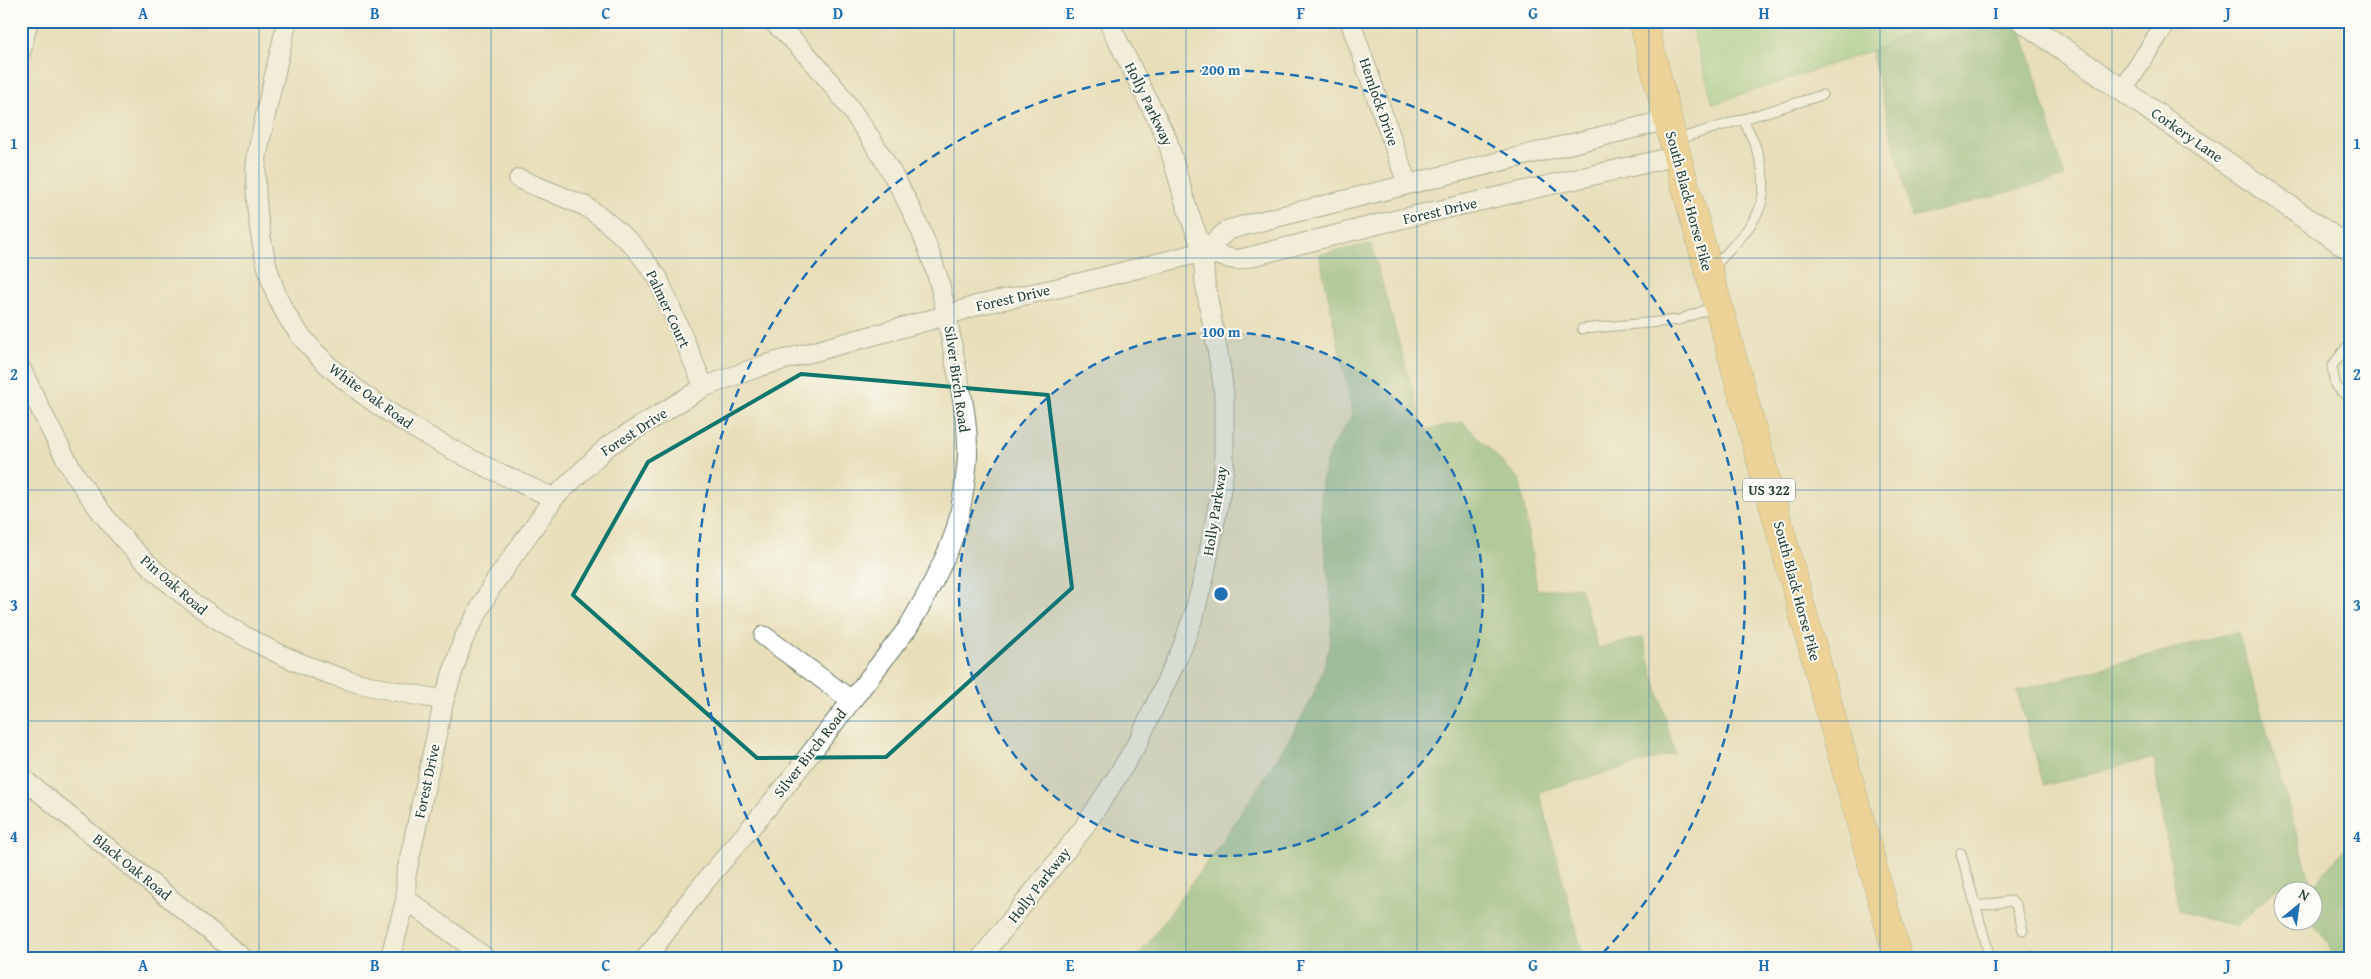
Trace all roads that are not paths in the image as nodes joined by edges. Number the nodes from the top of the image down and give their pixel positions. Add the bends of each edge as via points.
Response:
1 (28, 21) edge
2 (287, 21) edge
3 (772, 21) edge
4 (1108, 21) edge
5 (1350, 21) edge
6 (1643, 21) edge
7 (2023, 21) edge
8 (2168, 21) edge
9 (21, 50) edge
10 (2123, 90) junction
11 (1822, 95) dead end
12 (1743, 119) junction
13 (1672, 139) junction
14 (520, 179) dead end
15 (1407, 183) junction
16 (2346, 242) edge
17 (1203, 252) junction
18 (1709, 272) junction
19 (1718, 306) junction
20 (948, 315) junction
21 (1582, 329) dead end
22 (2350, 342) edge
23 (21, 369) edge
24 (704, 387) junction
25 (2350, 393) edge
26 (554, 498) junction
27 (764, 636) dead end
28 (444, 700) junction
29 (851, 700) junction
30 (21, 777) edge
31 (1961, 853) dead end
32 (406, 899) junction
33 (1976, 906) junction
34 (2023, 930) dead end
35 (244, 958) edge
36 (390, 958) edge
37 (486, 958) edge
38 (646, 958) edge
39 (981, 958) edge
40 (1898, 958) edge
41 (1990, 958) edge

1 - 9 street
2 - 26 street, White Oak Road via 256,165 260,227 282,306 319,357 367,397 474,461
3 - 20 street, Silver Birch Road via 812,60 873,143 917,225 937,273
4 - 17 street, Holly Parkway via 1168,139
5 - 15 street, Hemlock Drive
6 - 13 highway, South Black Horse Pike / US 322
7 - 10 street, Corkery Lane
8 - 10 street
10 - 16 street, Corkery Lane
11 - 12 lane
12 - 13 lane
12 - 18 lane via 1761,162 1763,197 1754,221
13 - 15 street, Forest Drive
13 - 17 street, Forest Drive via 1383,223 1237,260
13 - 18 highway, South Black Horse Pike / US 322
14 - 24 street, Palmer Court via 585,206 633,245 658,278
15 - 17 street, Forest Drive via 1228,230
17 - 20 street, Forest Drive via 978,305
17 - 39 street, Holly Parkway via 1204,283 1221,371 1224,468 1194,614 1165,687 1117,777 1058,862
18 - 19 highway, South Black Horse Pike / US 322
19 - 21 lane via 1678,320
19 - 40 highway, South Black Horse Pike / US 322
20 - 24 street, Forest Drive via 761,366
20 - 29 street, Silver Birch Road via 966,415 967,464 954,534 907,629
22 - 25 lane via 2332,366 2335,385 2344,394
23 - 28 street, Pin Oak Road via 66,459 88,494 136,552 187,600 258,643 334,675 374,687
24 - 26 street, Forest Drive via 608,446
26 - 28 street, Forest Drive via 475,615 463,640
27 - 29 street
28 - 32 street, Forest Drive via 406,875
29 - 38 street, Silver Birch Road
30 - 35 street, Black Oak Road
31 - 33 lane
32 - 36 street, Forest Drive
32 - 37 street
33 - 34 lane via 2011,901 2016,905
33 - 41 lane

